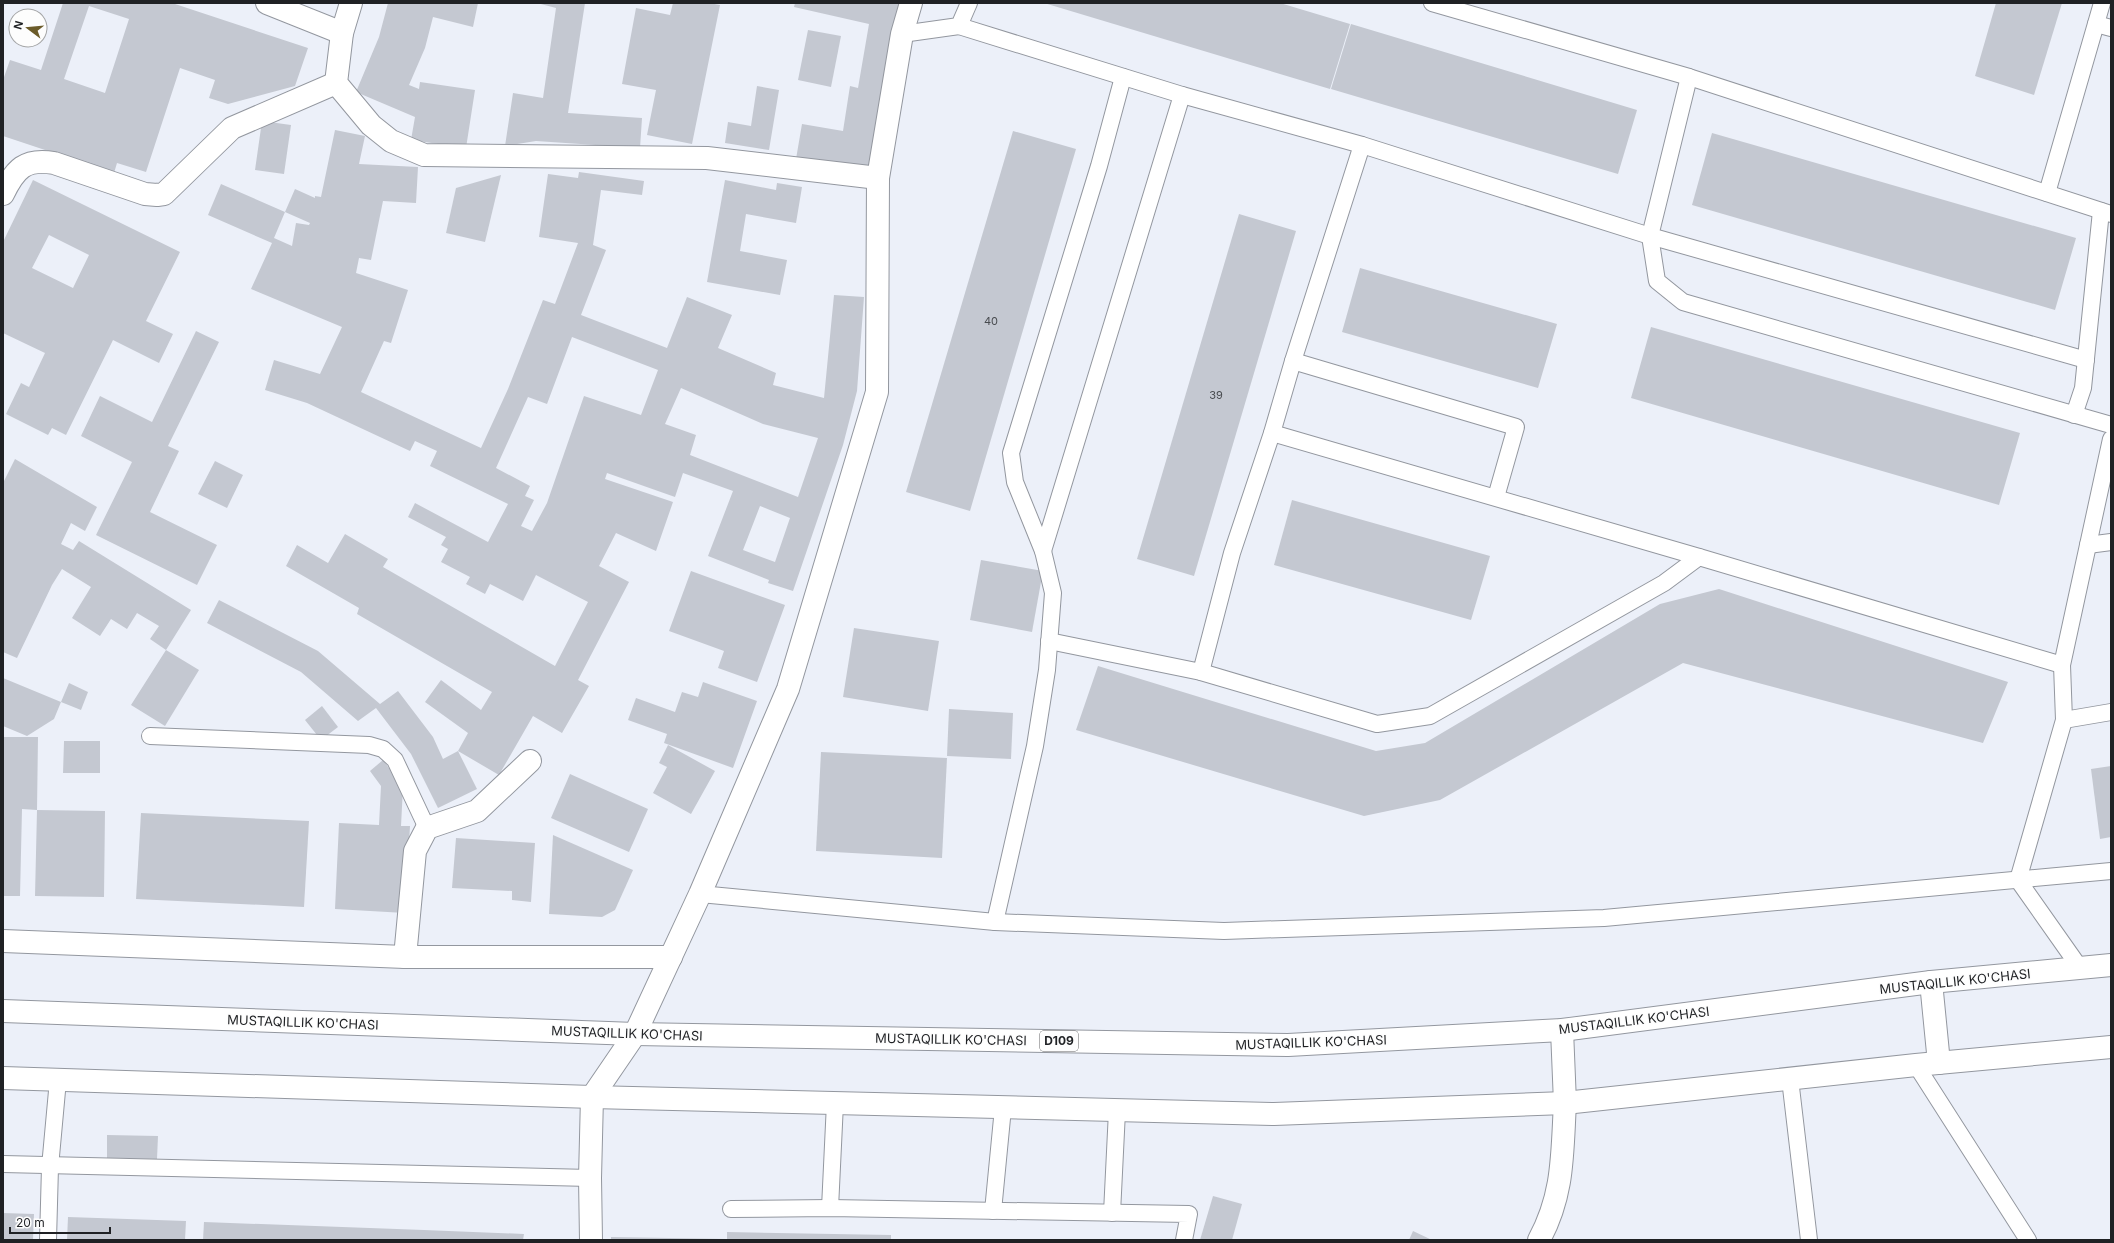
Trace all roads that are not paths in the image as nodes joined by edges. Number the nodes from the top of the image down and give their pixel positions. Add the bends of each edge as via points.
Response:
1 (267, 3) edge
2 (351, 3) edge
3 (911, 3) edge
4 (969, 3) edge
5 (1432, 3) edge
6 (2102, 3) edge
7 (2096, 24) junction
8 (959, 26) junction
9 (2111, 28) edge
10 (342, 33) junction
11 (902, 34) junction
12 (1123, 77) junction
13 (1690, 78) junction
14 (336, 83) junction
15 (1182, 95) junction
16 (1362, 145) junction
17 (878, 178) junction
18 (2047, 193) junction
19 (3, 194) edge
20 (2106, 212) edge
21 (1650, 236) junction
22 (2086, 360) junction
23 (1293, 361) junction
24 (2074, 415) junction
25 (2111, 425) edge
26 (1272, 433) junction
27 (2111, 438) edge
28 (1496, 497) junction
29 (2111, 542) edge
30 (2088, 545) junction
31 (1043, 551) junction
32 (1699, 557) junction
33 (1049, 641) junction
34 (2062, 665) junction
35 (1201, 672) junction
36 (2111, 712) edge
37 (2064, 720) junction
38 (150, 736) dead end
39 (530, 761) dead end
40 (427, 828) junction
41 (2111, 871) edge
42 (2018, 880) junction
43 (700, 894) junction
44 (995, 922) junction
45 (3, 941) edge
46 (405, 957) junction
47 (671, 957) junction
48 (2111, 965) edge
49 (2080, 968) junction
50 (1930, 982) junction
51 (3, 1011) edge
52 (1562, 1030) junction
53 (635, 1034) junction
54 (2111, 1047) edge
55 (1939, 1063) junction
56 (1916, 1065) junction
57 (3, 1078) edge
58 (1790, 1079) junction
59 (58, 1080) junction
60 (592, 1097) junction
61 (1565, 1103) junction
62 (835, 1104) junction
63 (1003, 1108) junction
64 (1117, 1110) junction
65 (3, 1164) edge
66 (50, 1167) junction
67 (590, 1178) junction
68 (830, 1208) junction
69 (731, 1209) dead end
70 (993, 1211) junction
71 (1112, 1213) junction
72 (48, 1240) edge
73 (591, 1240) edge
74 (1184, 1240) edge
75 (1539, 1240) edge
76 (1809, 1240) edge
77 (2028, 1240) edge

1 - 10 main road
2 - 10 main road
3 - 11 main road
4 - 8 lane
5 - 13 lane
6 - 7 lane
7 - 9 lane
7 - 18 lane
8 - 11 lane
8 - 12 lane
10 - 14 main road
11 - 17 main road
12 - 15 lane
12 - 31 lane via 1099,166 1011,453 1015,482
13 - 18 lane
13 - 21 lane
14 - 17 main road via 371,125 391,141 424,155 707,158
14 - 19 main road via 232,128 164,194 145,194 54,163 41,161 28,163 17,171
15 - 16 lane
15 - 31 lane
16 - 21 lane
16 - 23 lane
17 - 43 main road via 877,392 788,688
18 - 20 lane
20 - 22 lane
21 - 22 lane
21 - 24 lane via 1657,281 1683,302
22 - 24 lane via 2083,388
23 - 26 lane
23 - 28 lane via 1516,427
24 - 25 lane
26 - 28 lane
26 - 35 lane via 1232,553
27 - 30 lane
28 - 32 lane
29 - 30 lane
30 - 34 lane
31 - 33 lane via 1053,594
32 - 34 lane
32 - 35 lane via 1664,583 1430,716 1377,724
33 - 35 lane
33 - 44 lane via 1035,746
34 - 37 lane
36 - 37 lane
37 - 42 lane
38 - 40 lane via 369,745 383,749 395,760
39 - 40 main road via 477,811
40 - 46 main road via 415,851
41 - 42 lane
42 - 44 lane via 1604,918 1224,931
42 - 49 lane
43 - 44 lane
43 - 47 main road
45 - 46 main road
46 - 47 main road
47 - 53 main road
48 - 49 main road, MUSTAQILLIK KO'CHASI / D109
49 - 50 main road, MUSTAQILLIK KO'CHASI / D109
50 - 52 main road, MUSTAQILLIK KO'CHASI / D109
50 - 55 main road
51 - 53 main road, MUSTAQILLIK KO'CHASI / D109
52 - 53 main road, MUSTAQILLIK KO'CHASI / D109 via 1288,1045
52 - 61 main road
53 - 60 main road
54 - 55 main road
55 - 56 main road
56 - 58 main road
56 - 77 lane
57 - 59 main road
58 - 61 main road
58 - 76 lane
59 - 60 main road
59 - 66 lane
60 - 62 main road
60 - 67 main road
61 - 64 main road via 1274,1114
61 - 75 main road via 1557,1199
62 - 63 main road
62 - 68 lane
63 - 64 main road
63 - 70 lane
64 - 71 lane
65 - 66 lane
66 - 67 lane
66 - 72 lane
67 - 73 main road
68 - 69 lane
68 - 70 lane
70 - 71 lane
71 - 74 lane via 1189,1214

